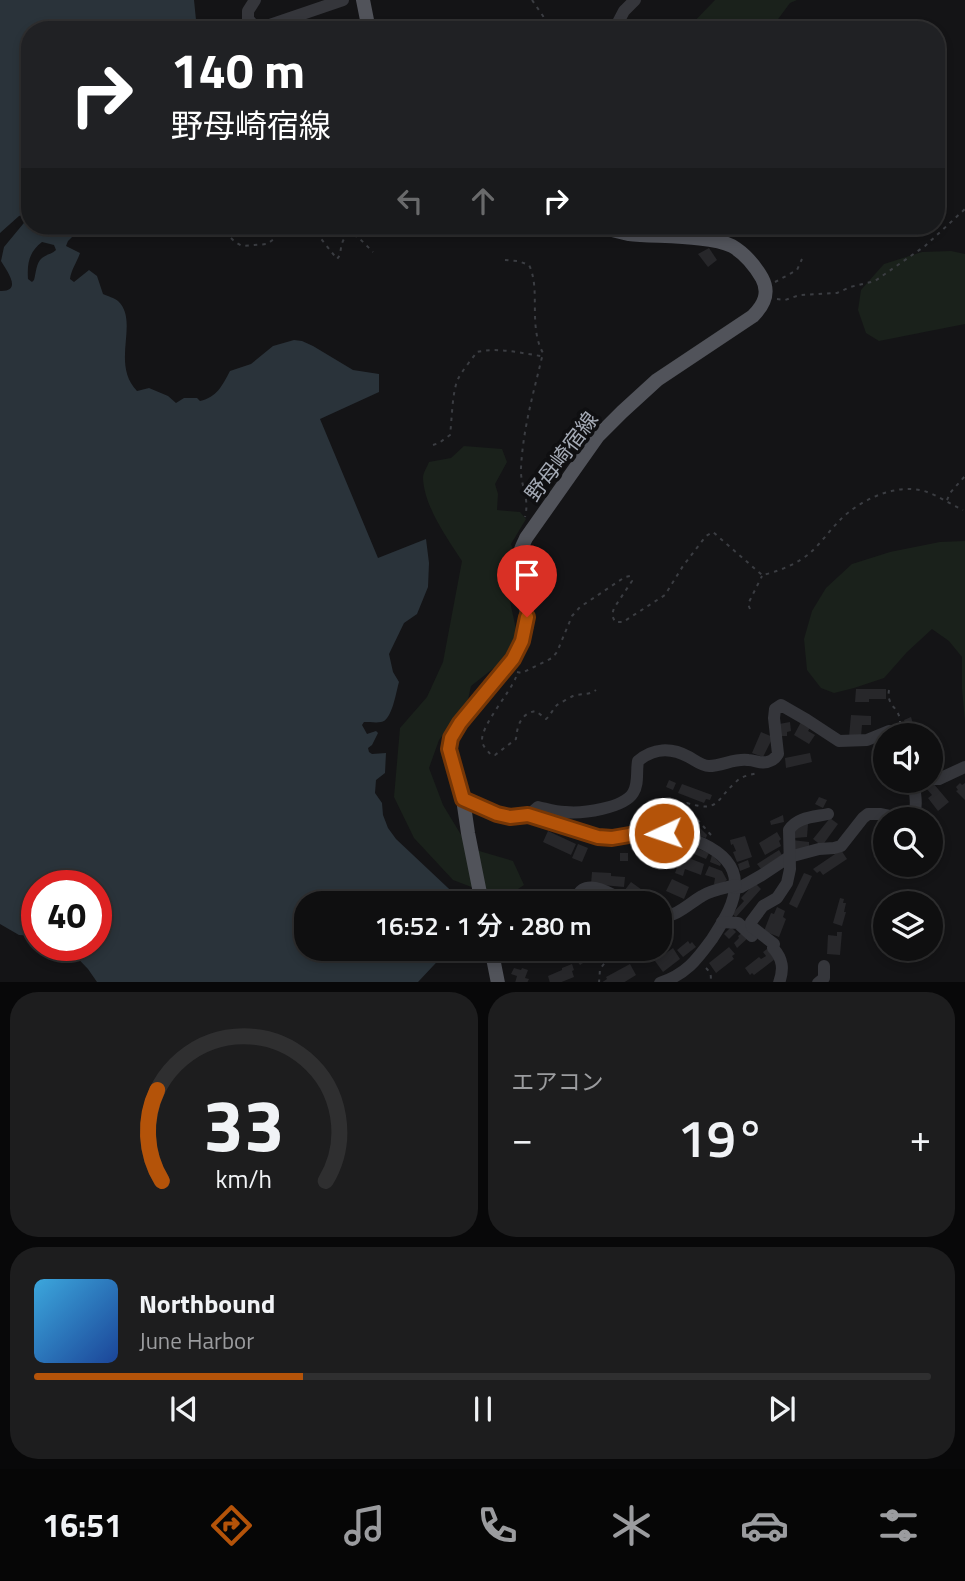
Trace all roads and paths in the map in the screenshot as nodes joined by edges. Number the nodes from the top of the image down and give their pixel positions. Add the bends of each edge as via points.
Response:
1 (255, 0) edge
2 (343, 0) edge
3 (363, 0) edge
4 (532, 0) edge
5 (635, 0) edge
6 (249, 21) edge
7 (282, 21) edge
8 (367, 21) edge
9 (545, 21) edge
10 (619, 21) edge
11 (965, 209) edge
12 (945, 228) edge
13 (228, 235) edge
14 (276, 235) edge
15 (318, 235) edge
16 (346, 235) edge
17 (354, 235) edge
18 (640, 235) edge
19 (938, 235) edge
20 (373, 252) dead end
21 (802, 259) dead end
22 (505, 260) dead end
23 (766, 293) junction
24 (542, 356) junction
25 (433, 445) dead end
26 (965, 476) edge
27 (946, 502) junction
28 (963, 510) dead end
29 (525, 518) dead end
30 (762, 575) junction
31 (750, 609) dead end
32 (513, 670) junction
33 (596, 690) dead end
34 (889, 690) dead end
35 (899, 723) edge
36 (873, 738) edge
37 (769, 762) junction
38 (965, 766) edge
39 (943, 777) edge
40 (463, 799) junction
41 (828, 814) dead end
42 (873, 814) edge
43 (528, 815) junction
44 (715, 841) dead end
45 (789, 857) junction
46 (735, 887) junction
47 (480, 891) edge
48 (581, 891) edge
49 (607, 891) edge
50 (672, 915) edge
51 (722, 922) junction
52 (773, 948) junction
53 (494, 961) edge
54 (606, 961) edge
55 (704, 966) dead end
56 (498, 982) edge
57 (599, 982) edge
58 (660, 982) edge
59 (709, 982) edge
60 (779, 982) edge

1 - 6 street via 248,11
2 - 7 street
3 - 8 main road
4 - 9 path
5 - 10 street
11 - 12 path
13 - 14 path via 242,246 267,244
15 - 16 path via 337,259
17 - 20 path
18 - 23 main road via 727,244 751,263
19 - 23 path via 875,281 837,293 785,300
21 - 23 path via 797,270
22 - 24 path via 529,265 533,273
23 - 32 main road, 野母崎宿線 via 753,316 657,380 598,436 526,538 520,572 527,617
24 - 25 path via 477,352 456,383 450,435
24 - 29 path via 523,435 520,472 528,507
26 - 27 path
27 - 28 path
27 - 30 path via 909,489 883,494 843,517 810,553
30 - 31 path via 748,604
30 - 32 path via 713,532 664,595 623,622 615,622 614,608 632,581 625,577 572,616 552,658 522,673
32 - 33 path via 513,685 483,736 491,755 516,739 527,713 536,711 546,719 560,703
32 - 40 main road, 野母崎宿線 via 472,707 451,738 449,749
34 - 35 path via 888,701 900,716
36 - 37 street via 839,741 781,705 774,718 778,754
37 - 43 street via 747,759 708,766 675,751 648,752 638,761 635,791 628,799 589,811 566,813 538,807
37 - 44 path via 767,770 738,779 714,804 685,804
38 - 39 street
40 - 43 street via 497,814
40 - 47 main road, 野母崎宿線
41 - 45 street via 792,825
42 - 45 street via 863,818 841,846
43 - 46 street via 598,837 647,832 679,835 720,854 730,867
45 - 46 street
45 - 52 street via 782,893 762,906 750,924
46 - 50 street via 704,894
46 - 51 street
48 - 49 street
51 - 52 street via 738,923
51 - 58 street via 687,970
52 - 60 street via 783,966
53 - 56 main road
54 - 57 path
55 - 59 path via 712,978

